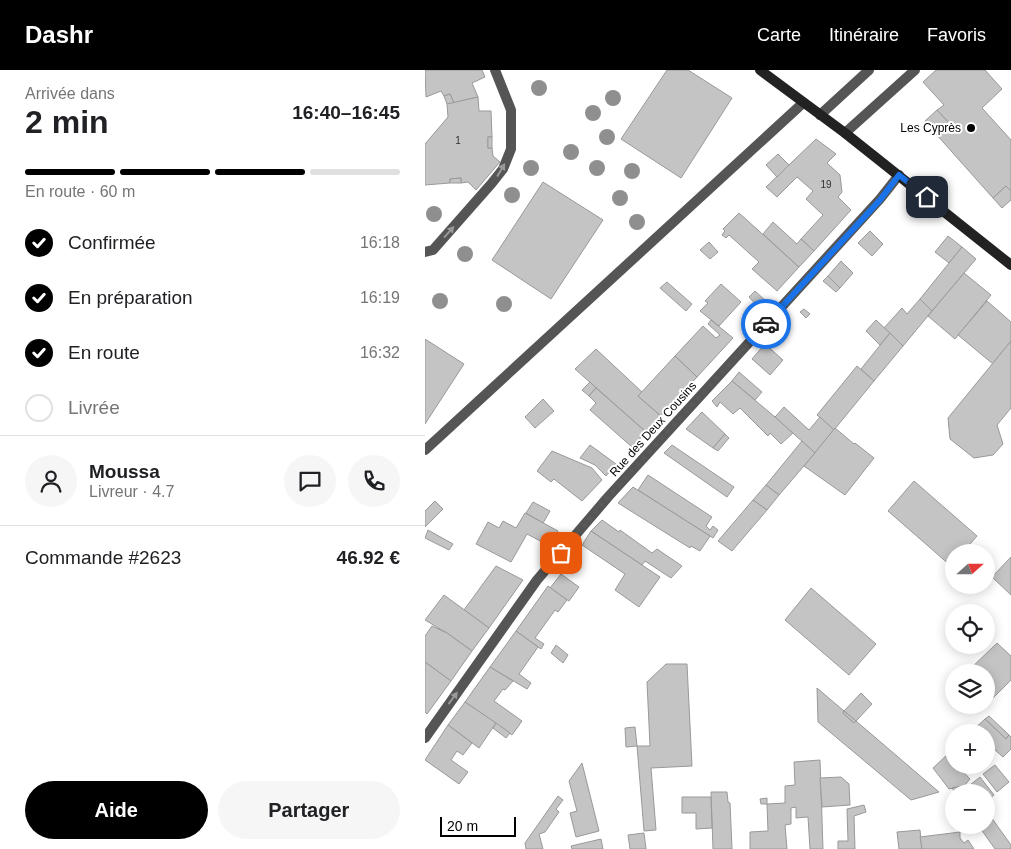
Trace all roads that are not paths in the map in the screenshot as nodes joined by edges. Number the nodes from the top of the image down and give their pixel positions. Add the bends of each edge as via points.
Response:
1 (495, 70) edge
2 (760, 70) edge
3 (869, 70) edge
4 (915, 70) edge
5 (803, 103) junction
6 (820, 115) junction
7 (845, 133) junction
8 (899, 175) junction
9 (425, 252) edge
10 (1011, 264) edge
11 (425, 450) edge
12 (425, 738) edge

9 -> 1 street via 433,250 471,208 503,169 511,149 511,110
2 - 5 street
3 - 6 street
4 - 7 street
5 - 6 street
5 - 11 street
6 - 7 street
7 - 8 street
8 - 10 street
12 -> 8 street, Rue des Deux Cousins via 537,580

